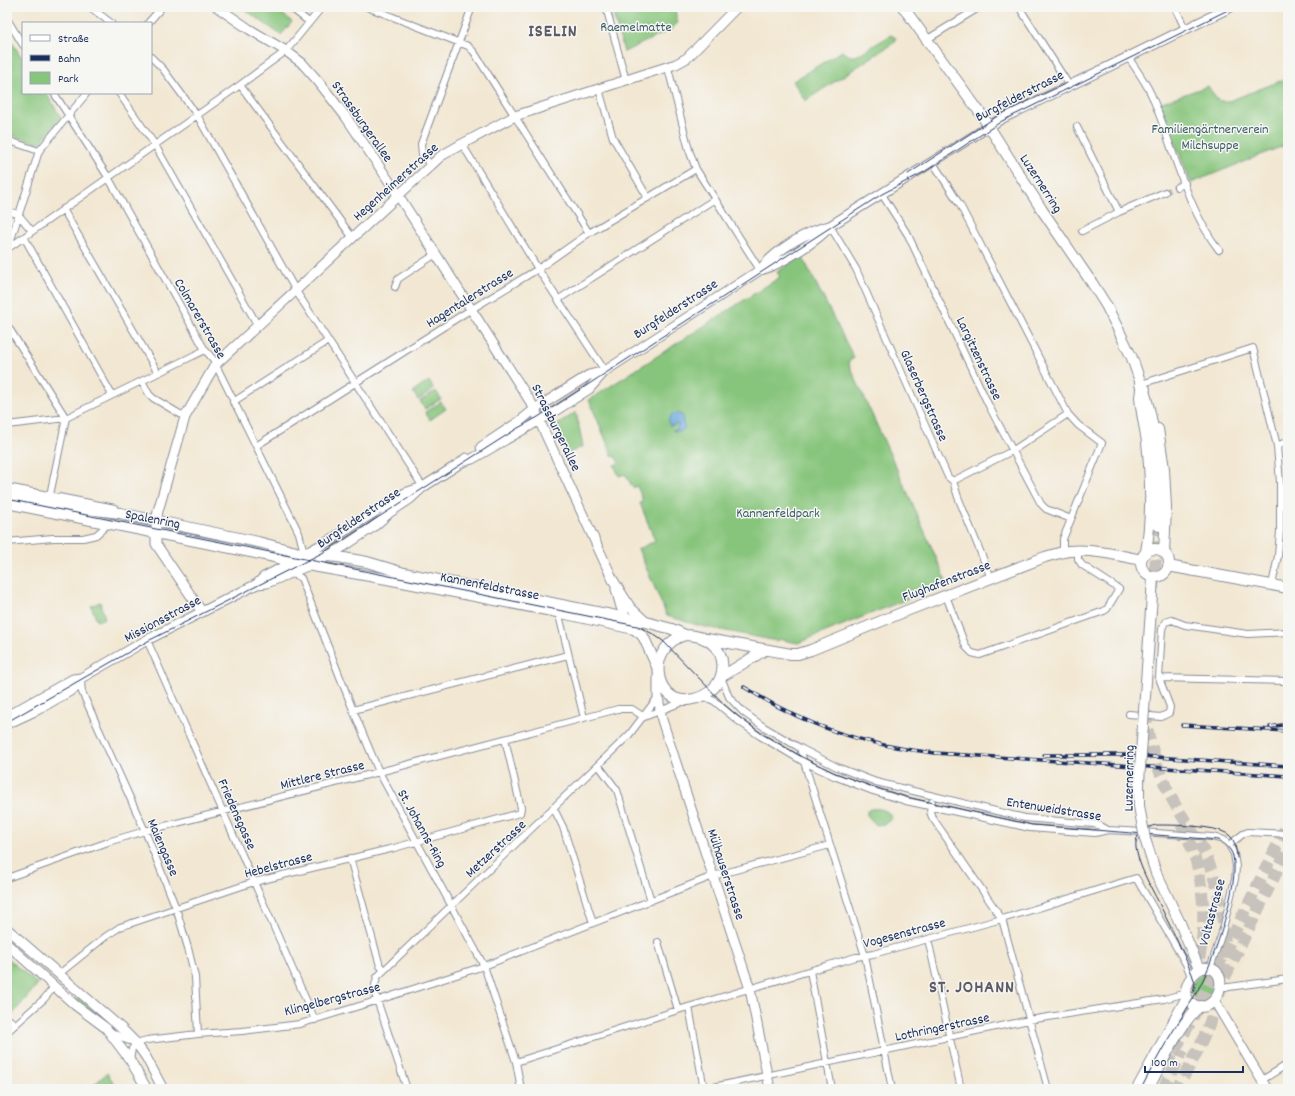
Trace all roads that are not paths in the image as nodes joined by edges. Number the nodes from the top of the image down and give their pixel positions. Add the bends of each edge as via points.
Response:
1 (90, 7) edge
2 (162, 7) edge
3 (217, 7) edge
4 (290, 7) edge
5 (322, 7) edge
6 (367, 7) edge
7 (472, 7) edge
8 (606, 7) edge
9 (736, 7) edge
10 (903, 7) edge
11 (980, 7) edge
12 (1019, 7) edge
13 (1174, 7) edge
14 (1231, 7) edge
15 (7, 19) edge
16 (110, 22) edge
17 (149, 22) edge
18 (309, 22) junction
19 (1185, 30) junction
20 (926, 40) junction
21 (22, 43) edge
22 (459, 43) junction
23 (286, 50) junction
24 (152, 58) edge
25 (1128, 58) junction
26 (668, 68) junction
27 (626, 81) junction
28 (240, 85) junction
29 (1069, 85) junction
30 (599, 89) junction
31 (55, 94) edge
32 (86, 94) edge
33 (120, 94) edge
34 (68, 115) junction
35 (197, 115) junction
36 (515, 116) junction
37 (989, 126) junction
38 (1077, 127) dead end
39 (7, 140) edge
40 (462, 144) junction
41 (155, 145) junction
42 (39, 150) junction
43 (932, 161) junction
44 (431, 165) junction
45 (696, 169) junction
46 (108, 177) junction
47 (1185, 183) junction
48 (1177, 187) tunnel mouth
49 (1165, 192) tunnel mouth
50 (881, 193) junction
51 (398, 196) junction
52 (648, 198) junction
53 (715, 199) junction
54 (63, 209) junction
55 (7, 211) edge
56 (1119, 212) junction
57 (18, 214) junction
58 (830, 226) junction
59 (32, 231) junction
60 (1082, 231) dead end
61 (589, 233) junction
62 (24, 237) junction
63 (353, 238) junction
64 (7, 249) edge
65 (1220, 250) dead end
66 (436, 254) junction
67 (538, 269) junction
68 (760, 270) junction
69 (395, 287) dead end
70 (296, 291) junction
71 (559, 299) junction
72 (471, 309) junction
73 (7, 325) edge
74 (258, 326) junction
75 (328, 341) junction
76 (205, 350) junction
77 (215, 365) junction
78 (605, 371) junction
79 (158, 373) junction
80 (142, 381) junction
81 (356, 382) junction
82 (1141, 384) junction
83 (112, 395) junction
84 (233, 402) junction
85 (535, 409) junction
86 (1068, 414) junction
87 (185, 417) junction
88 (66, 418) junction
89 (539, 420) junction
90 (7, 425) edge
91 (1288, 441) edge
92 (256, 446) junction
93 (1277, 446) junction
94 (1012, 451) junction
95 (462, 462) junction
96 (953, 481) junction
97 (7, 486) edge
98 (423, 487) junction
99 (7, 493) edge
100 (50, 495) junction
101 (7, 503) edge
102 (1071, 519) junction
103 (156, 522) junction
104 (107, 523) junction
105 (1156, 525) tunnel mouth
106 (156, 532) junction
107 (7, 542) edge
108 (1078, 551) junction
109 (1063, 552) junction
110 (1164, 553) junction
111 (304, 554) junction
112 (330, 556) junction
113 (1143, 556) junction
114 (273, 557) junction
115 (293, 562) junction
116 (307, 565) junction
117 (1168, 566) junction
118 (276, 571) junction
119 (288, 574) junction
120 (1153, 577) junction
121 (301, 578) junction
122 (991, 578) junction
123 (613, 580) junction
124 (257, 584) junction
125 (1272, 585) junction
126 (1288, 588) edge
127 (946, 596) junction
128 (558, 608) junction
129 (202, 612) junction
130 (626, 618) junction
131 (646, 622) junction
132 (634, 629) junction
133 (1288, 632) edge
134 (685, 635) junction
135 (707, 639) junction
136 (147, 640) junction
137 (765, 650) junction
138 (568, 655) junction
139 (658, 669) junction
140 (721, 677) junction
141 (82, 678) junction
142 (1159, 678) junction
143 (1288, 681) edge
144 (703, 696) junction
145 (658, 697) junction
146 (687, 700) junction
147 (353, 710) junction
148 (660, 712) junction
149 (1129, 714) dead end
150 (7, 716) edge
151 (644, 717) junction
152 (584, 718) junction
153 (7, 724) edge
154 (505, 739) junction
155 (800, 748) junction
156 (804, 762) junction
157 (599, 766) junction
158 (379, 772) junction
159 (933, 796) junction
160 (931, 806) junction
161 (554, 809) junction
162 (224, 812) junction
163 (1108, 830) junction
164 (145, 831) junction
165 (1288, 834) edge
166 (416, 841) junction
167 (830, 845) junction
168 (1229, 845) junction
169 (350, 858) junction
170 (714, 876) junction
171 (7, 878) edge
172 (254, 882) junction
173 (651, 900) junction
174 (451, 905) junction
175 (176, 908) junction
176 (1002, 918) junction
177 (593, 923) junction
178 (7, 929) edge
179 (928, 939) junction
180 (658, 942) dead end
181 (7, 944) edge
182 (865, 956) junction
183 (484, 966) junction
184 (1210, 968) junction
185 (1199, 969) junction
186 (384, 970) junction
187 (810, 971) junction
188 (60, 974) junction
189 (1191, 976) junction
190 (1288, 979) edge
191 (54, 987) junction
192 (1220, 987) junction
193 (750, 988) junction
194 (1186, 995) junction
195 (1214, 1000) junction
196 (377, 1001) junction
197 (1201, 1006) junction
198 (689, 1007) junction
199 (678, 1010) junction
200 (7, 1018) edge
201 (315, 1020) junction
202 (1029, 1020) junction
203 (15, 1024) junction
204 (106, 1028) junction
205 (7, 1032) edge
206 (198, 1034) junction
207 (950, 1037) junction
208 (136, 1043) junction
209 (884, 1050) junction
210 (130, 1060) junction
211 (516, 1062) junction
212 (827, 1063) junction
213 (1288, 1064) edge
214 (768, 1075) junction
215 (1262, 1080) junction
216 (147, 1089) edge
217 (163, 1089) edge
218 (407, 1089) edge
219 (521, 1089) edge
220 (704, 1089) edge
221 (770, 1089) edge
222 (832, 1089) edge
223 (892, 1089) edge
224 (960, 1089) edge
225 (1048, 1089) edge
226 (1136, 1089) edge
227 (1148, 1089) edge
228 (1267, 1089) edge

1 - 16 street
2 - 17 street
3 - 23 main road, Strassburgerallee
4 - 18 street
5 - 18 street
6 - 22 street
7 - 22 street
8 - 27 street
9 - 26 main road, Hegenheimerstrasse via 687,58
10 - 20 main road, Luzernerring
11 - 20 street
12 - 29 street
13 - 19 street
14 - 19 main road, Burgfelderstrasse
15 - 21 street
18 - 23 street
19 - 25 main road, Burgfelderstrasse
20 - 37 main road, Luzernerring
22 - 36 street via 468,46 474,52
22 - 44 street via 421,144 422,155
23 - 28 street
23 - 51 main road, Strassburgerallee via 302,63 346,117
24 - 35 street
25 - 29 main road, Burgfelderstrasse
25 - 47 street via 1150,92
26 - 27 main road, Hegenheimerstrasse
26 - 45 street
27 - 30 main road, Hegenheimerstrasse
28 - 35 street
28 - 63 street
29 - 37 main road, Burgfelderstrasse
30 - 36 main road, Hegenheimerstrasse
30 - 52 street via 613,138
31 - 34 street, Colmarerstrasse
32 - 34 street
33 - 41 street
34 - 42 street
34 - 46 street, Colmarerstrasse
35 - 41 street
35 - 70 street
36 - 40 main road, Hegenheimerstrasse
36 - 61 street
37 - 43 main road, Burgfelderstrasse
37 - 82 main road, Luzernerring via 1106,305 1132,358
38 - 56 street
39 - 42 street
40 - 44 main road, Hegenheimerstrasse
40 - 67 street
41 - 46 street
41 - 74 street
42 - 57 street
43 - 50 main road, Burgfelderstrasse
43 - 86 street via 960,205
44 - 51 main road, Hegenheimerstrasse
45 - 52 street, Hagentalerstrasse
45 - 53 street
46 - 54 street
46 - 76 street, Colmarerstrasse
47 - 48 street
47 - 65 street via 1208,235
49 - 56 street
50 - 58 main road, Burgfelderstrasse
50 - 94 street, Largitzenstrasse via 908,235
51 - 63 main road, Hegenheimerstrasse
51 - 66 main road, Strassburgerallee
52 - 61 street, Hagentalerstrasse
53 - 68 street
53 - 71 street
54 - 59 street
54 - 79 street
55 - 57 street
56 - 60 street
57 - 59 street
57 - 64 street
58 - 68 main road, Burgfelderstrasse via 809,233 776,253
58 - 96 street, Glaserbergstrasse via 856,269 948,477
59 - 62 street
61 - 67 street, Hagentalerstrasse
62 - 64 street
62 - 83 street
63 - 70 main road, Hegenheimerstrasse
66 - 69 street via 398,279
66 - 72 main road, Strassburgerallee
67 - 71 street
67 - 72 street, Hagentalerstrasse
68 - 78 main road, Burgfelderstrasse
70 - 74 main road, Hegenheimerstrasse
70 - 75 street
71 - 78 street
72 - 81 street, Hagentalerstrasse
72 - 85 main road, Strassburgerallee
73 - 88 street
74 - 77 main road, Hegenheimerstrasse
75 - 81 street
75 - 84 street
76 - 77 street, Colmarerstrasse
76 - 79 street
77 - 84 street, Colmarerstrasse
77 - 87 main road, Hegenheimerstrasse
78 - 85 main road, Burgfelderstrasse via 589,375
78 - 89 main road, Burgfelderstrasse via 589,389
79 - 80 street
80 - 83 street
80 - 87 street via 153,398
81 - 92 street, Hagentalerstrasse
81 - 98 street
82 - 93 street via 1253,348
82 - 105 highway via 1147,401 1156,452 1159,492
82 - 110 main road, Luzernerring via 1151,396 1161,445 1166,507
82 - 113 main road, Luzernerring via 1150,492
83 - 88 street
84 - 92 street, Colmarerstrasse
85 - 89 main road, Strassburgerallee
85 - 95 main road, Burgfelderstrasse
86 - 94 street
86 - 102 street via 1101,442 1102,446
87 - 103 main road, Hegenheimerstrasse
88 - 90 street
88 - 100 street
89 - 95 main road, Burgfelderstrasse via 472,459
89 - 123 main road, Strassburgerallee
91 - 93 street
92 - 111 street, Colmarerstrasse via 299,533
93 - 125 street via 1280,531
94 - 96 street
94 - 102 street, Largitzenstrasse via 1041,504 1046,509
95 - 98 main road, Burgfelderstrasse
96 - 122 street, Glaserbergstrasse
97 - 100 street, Spalenring
98 - 111 main road, Burgfelderstrasse via 406,493
98 - 112 main road, Burgfelderstrasse via 373,527
99 - 103 main road, Spalenring
100 - 103 street, Spalenring via 145,514
101 - 104 main road, Spalenring
102 - 109 street via 1063,539
103 - 106 main road, Hegenheimerstrasse
103 - 111 main road, Spalenring via 258,542
104 - 106 main road, Spalenring
104 - 107 street via 96,535 83,538
106 - 114 main road, Spalenring
106 - 129 main road, Hegenheimerstrasse via 156,544
108 - 109 main road, Flughafenstrasse
108 - 113 main road, Flughafenstrasse
108 - 127 street via 1078,559 1082,565 1119,589 1106,609 980,655 972,653 966,647
109 - 122 main road, Flughafenstrasse
110 - 113 main road via 1153,549
110 - 117 main road via 1168,558
111 - 112 main road, Kannenfeldstrasse
111 - 115 main road, Missionsstrasse
111 - 116 street, Colmarerstrasse
112 - 116 main road, Burgfelderstrasse
112 - 128 main road, Kannenfeldstrasse via 367,562 404,573
113 - 120 main road via 1142,569 1144,573
114 - 115 main road, Spalenring
114 - 118 main road via 278,564
115 - 116 main road, Kannenfeldstrasse
115 - 118 main road, Missionsstrasse
116 - 119 main road, Missionsstrasse
116 - 121 street
116 - 128 main road, Kannenfeldstrasse
117 - 120 main road via 1161,576
117 - 125 main road
118 - 124 main road, Missionsstrasse
119 - 121 street
119 - 124 main road, Missionsstrasse via 267,583
120 - 185 main road, Luzernerring, bridge via 1139,806 1145,839 1156,873
121 - 147 street, St. Johanns-Ring
122 - 127 main road, Flughafenstrasse
123 - 130 main road, Strassburgerallee
123 - 131 main road, Strassburgerallee via 630,607
124 - 129 main road, Missionsstrasse
125 - 126 main road
127 - 137 main road, Flughafenstrasse via 798,654
128 - 130 main road, Kannenfeldstrasse
128 - 132 main road, Kannenfeldstrasse
128 - 138 street
129 - 136 main road, Missionsstrasse
130 - 131 main road, Kannenfeldstrasse
130 - 132 main road, Strassburgerallee
131 - 134 main road, Kannenfeldstrasse
132 - 139 main road via 644,638
133 - 142 street via 1248,634 1185,625 1172,620 1165,622 1162,629
134 - 135 main road
134 - 139 main road via 665,648
135 - 137 main road, Flughafenstrasse
135 - 140 main road via 722,658
136 - 141 main road, Missionsstrasse
136 - 162 street, Friedensgasse
137 - 140 main road
138 - 147 street
138 - 152 street
139 - 145 main road, Mülhauserstrasse
139 - 146 main road via 666,691
140 - 144 main road via 713,689
140 - 155 street, Entenweidstrasse via 728,697 736,705 764,727
141 - 150 main road, Missionsstrasse via 73,679
141 - 153 main road, Missionsstrasse via 77,687
141 - 164 street, Maiengasse via 82,692
142 - 143 street
142 - 149 street via 1170,707 1169,713 1161,717
144 - 146 main road
144 - 156 street, Entenweidstrasse via 714,701 760,736
145 - 148 main road, Mülhauserstrasse
145 - 151 street, Metzerstrasse
146 - 148 street
147 - 158 street, St. Johanns-Ring
148 - 151 street
148 - 170 main road, Mülhauserstrasse
151 - 152 street, Mittlere Strasse via 636,711 625,709
151 - 157 street, Metzerstrasse
152 - 154 street, Mittlere Strasse
154 - 158 street, Mittlere Strasse
154 - 166 street, Hebelstrasse via 520,813
155 - 156 street
155 - 159 street, Entenweidstrasse via 837,767 876,782
156 - 160 street, Entenweidstrasse via 873,791
156 - 167 street
157 - 161 street, Metzerstrasse
157 - 173 street via 617,790
158 - 162 street, Mittlere Strasse
158 - 166 street, St. Johanns-Ring
159 - 160 street
159 - 163 street, Entenweidstrasse via 1025,818 1094,824
160 - 163 street, Entenweidstrasse via 1030,828 1095,833
160 - 176 street via 932,817
161 - 174 street, Metzerstrasse
161 - 177 street via 563,828
162 - 164 street, Mittlere Strasse
162 - 172 street, Friedensgasse
163 - 168 street via 1212,837 1224,840
164 - 171 street, Mittlere Strasse
164 - 175 street, Maiengasse
165 - 168 street via 1248,832
166 - 169 street, Hebelstrasse
166 - 174 street, St. Johanns-Ring
167 - 170 street, Klingelbergstrasse
167 - 182 street
168 - 184 street, Voltastrasse via 1236,860 1235,880
169 - 172 street, Hebelstrasse
169 - 186 street via 380,966
170 - 173 street, Klingelbergstrasse
170 - 193 main road, Mülhauserstrasse
172 - 175 street, Hebelstrasse
172 - 201 street, Friedensgasse
173 - 177 street, Klingelbergstrasse
174 - 183 street, St. Johanns-Ring
174 - 186 street, Metzerstrasse
175 - 188 street, Hebelstrasse via 120,927
175 - 206 street, Maiengasse via 195,977
176 - 179 street, Vogesenstrasse
176 - 189 street, Vogesenstrasse via 1136,878
176 - 202 street
177 - 183 street, Klingelbergstrasse
178 - 188 main road
179 - 182 street, Vogesenstrasse
179 - 207 street
180 - 199 street
181 - 191 main road
182 - 187 street, Vogesenstrasse
182 - 209 street
183 - 196 street, Klingelbergstrasse
183 - 211 street, St. Johanns-Ring
184 - 185 main road
184 - 192 main road via 1219,975
185 - 189 main road
186 - 196 street, Metzerstrasse via 375,985
187 - 193 street, Vogesenstrasse
187 - 212 street
188 - 208 main road
189 - 194 main road via 1187,983
190 - 192 street via 1230,988
191 - 203 street
191 - 204 main road
192 - 195 main road
193 - 198 street, Vogesenstrasse
193 - 214 main road, Mülhauserstrasse
194 - 197 main road via 1193,1004
194 - 202 street, Lothringerstrasse
194 - 226 main road
195 - 197 main road via 1208,1005
195 - 215 main road
196 - 201 street, Klingelbergstrasse
196 - 218 street, Metzerstrasse
197 - 227 main road via 1180,1031
198 - 199 street, Vogesenstrasse
198 - 220 street
199 - 211 street, Vogesenstrasse
200 - 203 street
201 - 206 street, Klingelbergstrasse via 242,1031
202 - 207 street, Lothringerstrasse
202 - 225 street
203 - 205 street
204 - 208 street
204 - 210 main road
206 - 208 street, Klingelbergstrasse
207 - 209 street, Lothringerstrasse
207 - 224 street
208 - 210 street
208 - 217 main road
209 - 212 street, Lothringerstrasse
209 - 223 street
210 - 216 main road
211 - 219 street, St. Johanns-Ring
212 - 214 street, Lothringerstrasse
212 - 222 street
213 - 215 street
214 - 220 street, Lothringerstrasse
214 - 221 main road, Mülhauserstrasse
215 - 228 main road

